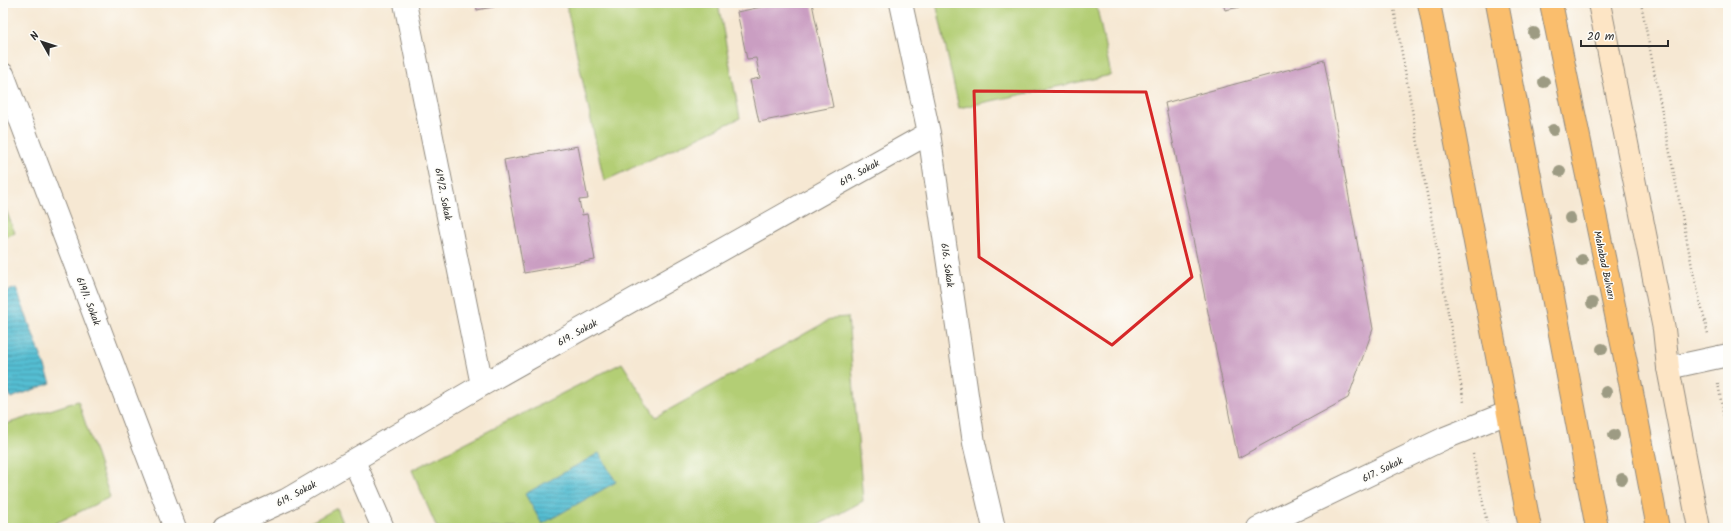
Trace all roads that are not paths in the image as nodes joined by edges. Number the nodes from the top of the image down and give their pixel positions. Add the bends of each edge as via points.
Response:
1 (405, 3) edge
2 (901, 3) edge
3 (1429, 3) edge
4 (1497, 3) edge
5 (1551, 3) edge
6 (1599, 3) edge
7 (3, 74) edge
8 (929, 132) junction
9 (1721, 356) edge
10 (1668, 368) junction
11 (482, 385) junction
12 (1507, 413) junction
13 (354, 461) junction
14 (175, 528) edge
15 (224, 528) edge
16 (383, 528) edge
17 (994, 528) edge
18 (1258, 528) edge
19 (1530, 528) edge
20 (1597, 528) edge
21 (1658, 528) edge
22 (1699, 528) edge

1 - 11 street, 619/2. Sokak
2 - 8 street, 616. Sokak
3 - 12 main road
4 - 20 main road
5 - 21 main road, Mahabad Bulvarı
6 - 10 main road via 1664,329
7 - 14 street, 619/1. Sokak
8 - 11 street, 619. Sokak
8 - 17 street, 616. Sokak via 974,443
9 - 10 street
10 - 22 main road
11 - 13 street, 619. Sokak
12 - 18 street, 617. Sokak via 1468,428
12 - 19 main road
13 - 15 street, 619. Sokak via 286,500
13 - 16 street

